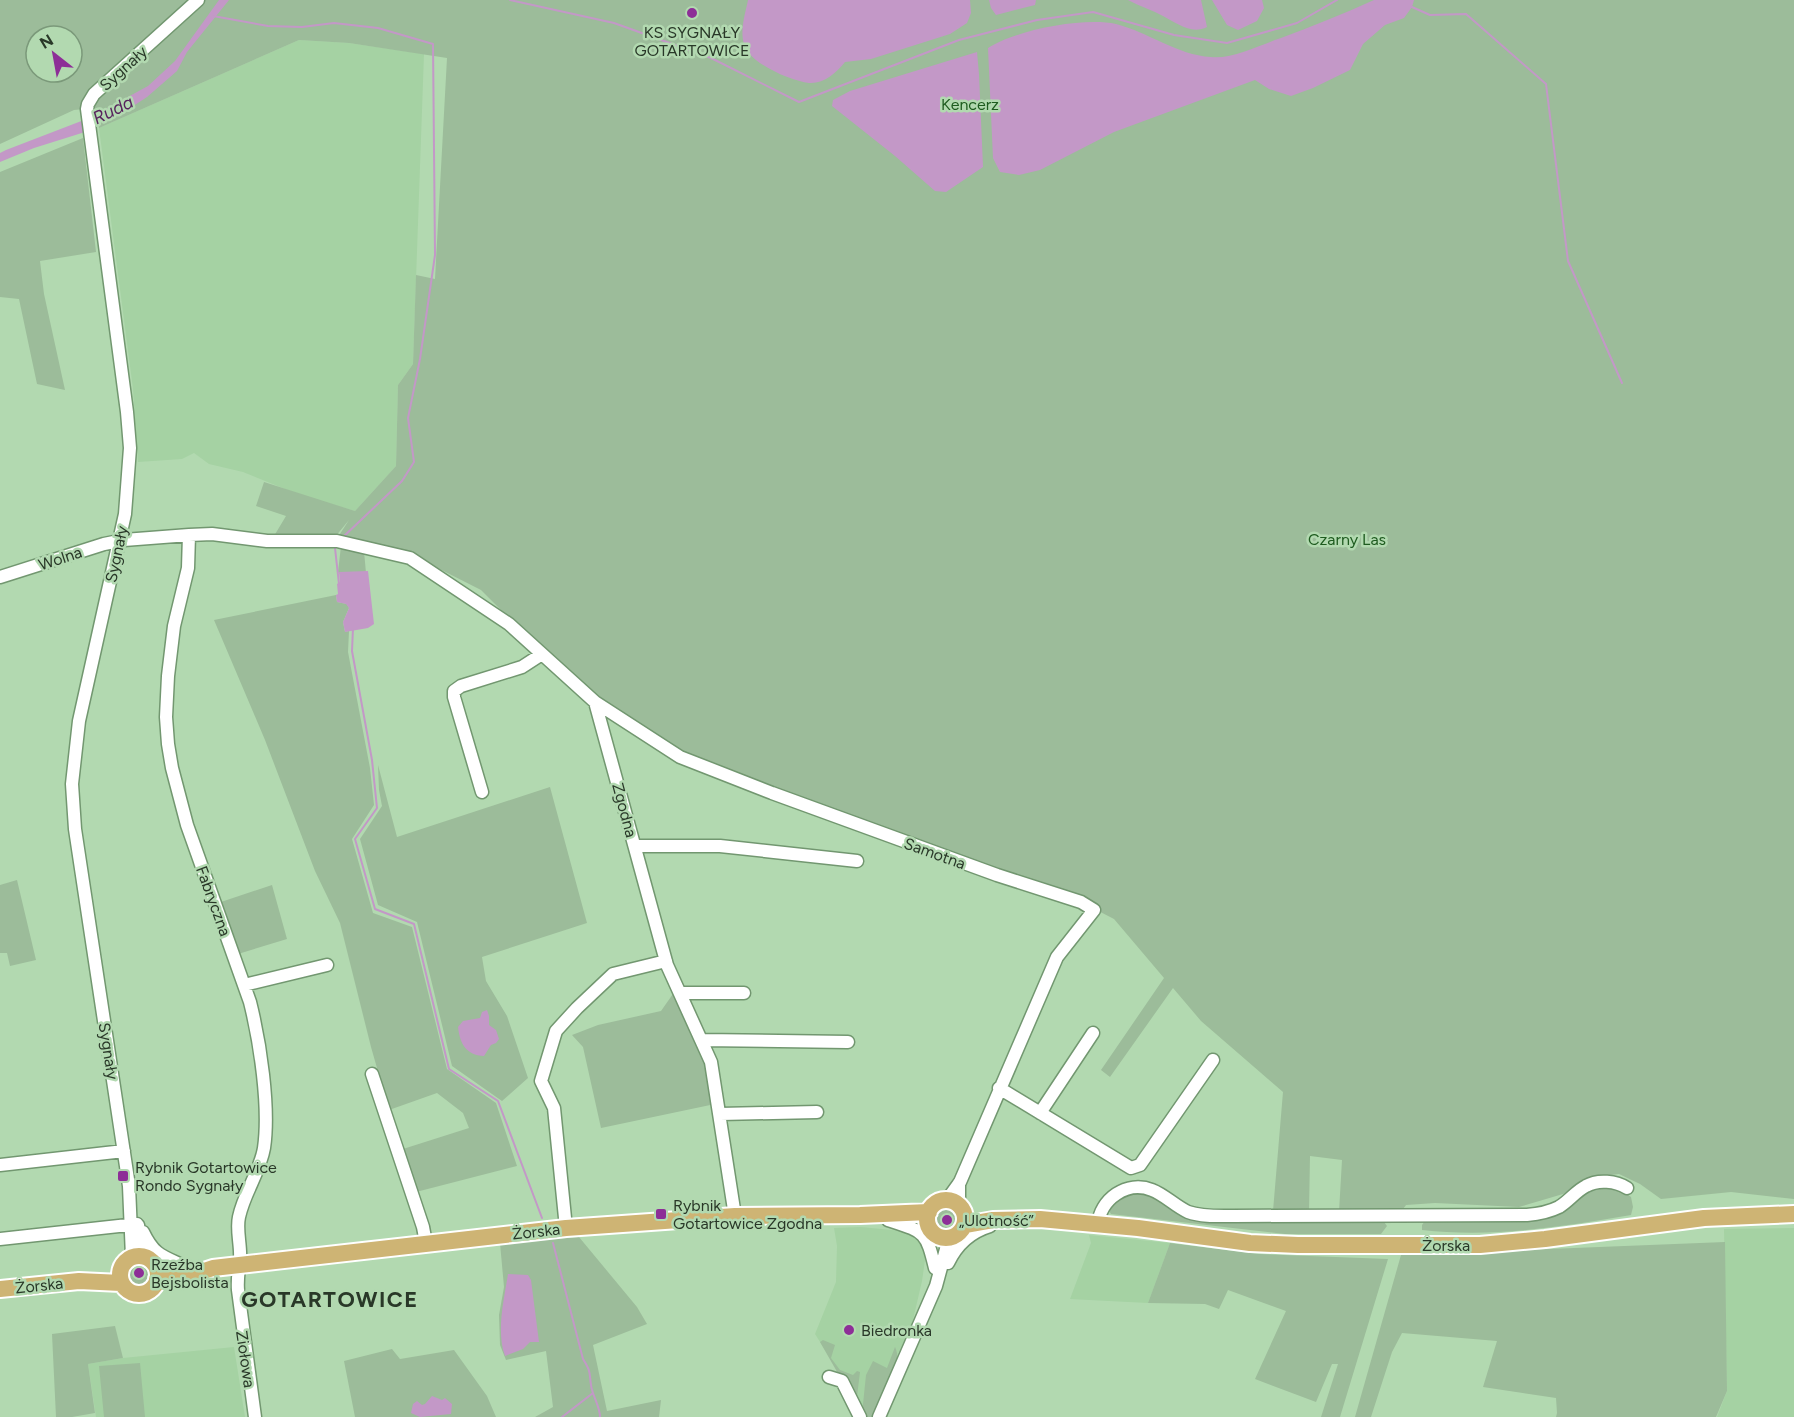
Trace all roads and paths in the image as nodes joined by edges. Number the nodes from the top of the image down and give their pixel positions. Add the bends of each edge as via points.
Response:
1 (198, 0) edge
2 (189, 535) junction
3 (120, 541) junction
4 (0, 577) edge
5 (542, 654) junction
6 (596, 702) junction
7 (482, 792) dead end
8 (635, 846) junction
9 (857, 861) dead end
10 (666, 961) junction
11 (327, 965) dead end
12 (244, 985) junction
13 (680, 993) junction
14 (744, 993) dead end
15 (1093, 1033) dead end
16 (701, 1040) junction
17 (848, 1042) dead end
18 (1213, 1060) dead end
19 (372, 1074) dead end
20 (999, 1088) junction
21 (817, 1112) dead end
22 (1040, 1113) junction
23 (720, 1114) junction
24 (124, 1151) junction
25 (0, 1165) edge
26 (1627, 1188) dead end
27 (959, 1210) junction
28 (1794, 1214) edge
29 (860, 1215) junction
30 (735, 1216) junction
31 (1013, 1219) junction
32 (888, 1220) junction
33 (1057, 1220) junction
34 (135, 1224) junction
35 (1098, 1225) junction
36 (566, 1228) junction
37 (936, 1228) junction
38 (0, 1239) edge
39 (426, 1243) junction
40 (138, 1257) junction
41 (238, 1265) junction
42 (167, 1268) junction
43 (213, 1268) junction
44 (937, 1272) junction
45 (120, 1277) junction
46 (0, 1289) edge
47 (829, 1377) dead end
48 (255, 1417) edge
49 (860, 1417) edge
50 (879, 1417) edge

1 - 3 street, Sygnały via 94,94 87,109 130,448
2 - 3 street
2 - 5 street via 337,541 410,558 509,624
2 - 12 street, Fabryczna via 188,568 174,627 168,676 168,744 187,825
3 - 4 street, Wolna
3 - 24 street, Sygnały via 79,721 72,784 76,839
5 - 6 street
5 - 7 street via 522,667 454,691
6 - 8 street, Zgodna
6 - 20 street, Samotna via 680,757 997,875 1082,902 1094,910 1057,957
8 - 9 street via 720,846
8 - 10 street, Zgodna
10 - 13 street, Zgodna
10 - 36 street via 613,974 556,1032 542,1081 554,1108
11 - 12 street
12 - 41 street, Fabryczna via 255,1019 266,1130 261,1159 239,1217
13 - 14 street
13 - 16 street, Zgodna
15 - 22 street
16 - 17 street
16 - 23 street, Zgodna via 711,1062
18 - 22 street via 1140,1165 1131,1168
19 - 39 street
20 - 22 street
20 - 27 street, Samotna via 960,1182
21 - 23 street
23 - 30 street, Zgodna
24 - 25 street
24 - 34 street, Sygnały
26 - 35 street via 1607,1182 1587,1185 1559,1207 1527,1215 1333,1216 1203,1215 1188,1211 1155,1191 1136,1187 1108,1200
27 - 31 main road, Żorska
27 - 33 main road, Żorska
27 - 37 main road via 959,1234
27 - 37 main road via 937,1202
28 - 35 main road, Żorska via 1704,1218 1511,1243 1430,1245 1250,1244
29 - 30 main road, Żorska
29 - 32 main road, Żorska
29 - 37 main road, Żorska
30 - 36 main road, Żorska
31 - 33 main road, Żorska
31 - 44 street via 965,1238
32 - 37 main road, Żorska
32 - 44 street via 921,1232
33 - 35 main road, Żorska
34 - 38 street
34 - 40 street, Sygnały
34 - 42 street
36 - 39 main road, Żorska
37 - 44 street
39 - 41 main road, Żorska
40 - 42 main road
40 - 45 main road via 124,1262
41 - 43 main road, Żorska
41 - 48 street, Ziołowa via 240,1318
42 - 43 main road, Żorska
42 - 43 main road, Żorska via 198,1273
42 - 45 main road via 152,1289 141,1294 129,1292
44 - 50 street
45 - 46 main road, Żorska
47 - 49 street via 842,1381

